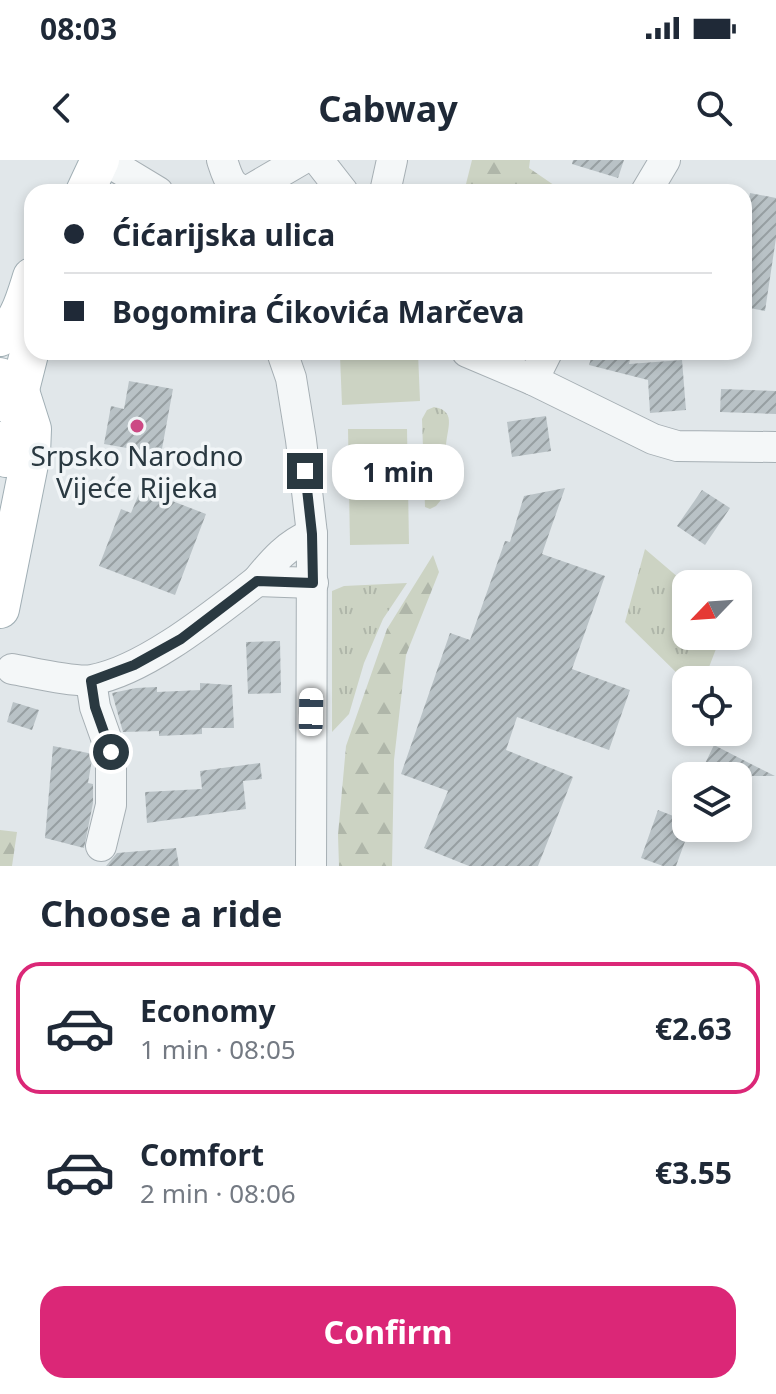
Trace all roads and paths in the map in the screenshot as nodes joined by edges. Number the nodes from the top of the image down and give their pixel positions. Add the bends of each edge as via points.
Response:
1 (103, 160) edge
2 (222, 160) edge
3 (301, 160) edge
4 (318, 160) edge
5 (392, 160) edge
6 (665, 160) edge
7 (90, 184) edge
8 (144, 184) edge
9 (231, 184) edge
10 (260, 184) edge
11 (337, 184) edge
12 (387, 184) edge
13 (651, 184) edge
14 (24, 302) edge
15 (0, 337) edge
16 (24, 356) edge
17 (285, 360) edge
18 (486, 360) edge
19 (543, 360) edge
20 (533, 380) junction
21 (6, 387) edge
22 (776, 447) edge
23 (2, 461) edge
24 (312, 534) junction
25 (257, 581) junction
26 (313, 583) junction
27 (0, 609) edge
28 (12, 669) dead end
29 (91, 681) junction
30 (101, 846) dead end
31 (311, 866) edge

1 - 7 main road
1 - 8 street
2 - 9 street
3 - 10 street
4 - 11 street
5 - 12 street
6 - 13 street
14 - 15 main road via 11,329
16 - 21 main road
17 - 24 street
18 - 20 street
19 - 20 street
20 - 22 street via 677,446
21 - 23 main road
21 - 27 main road via 32,429
24 - 25 street via 291,543
24 - 26 street
25 - 26 street
25 - 29 street via 181,639
26 - 31 street
28 - 29 street
29 - 30 street via 111,752 111,805

